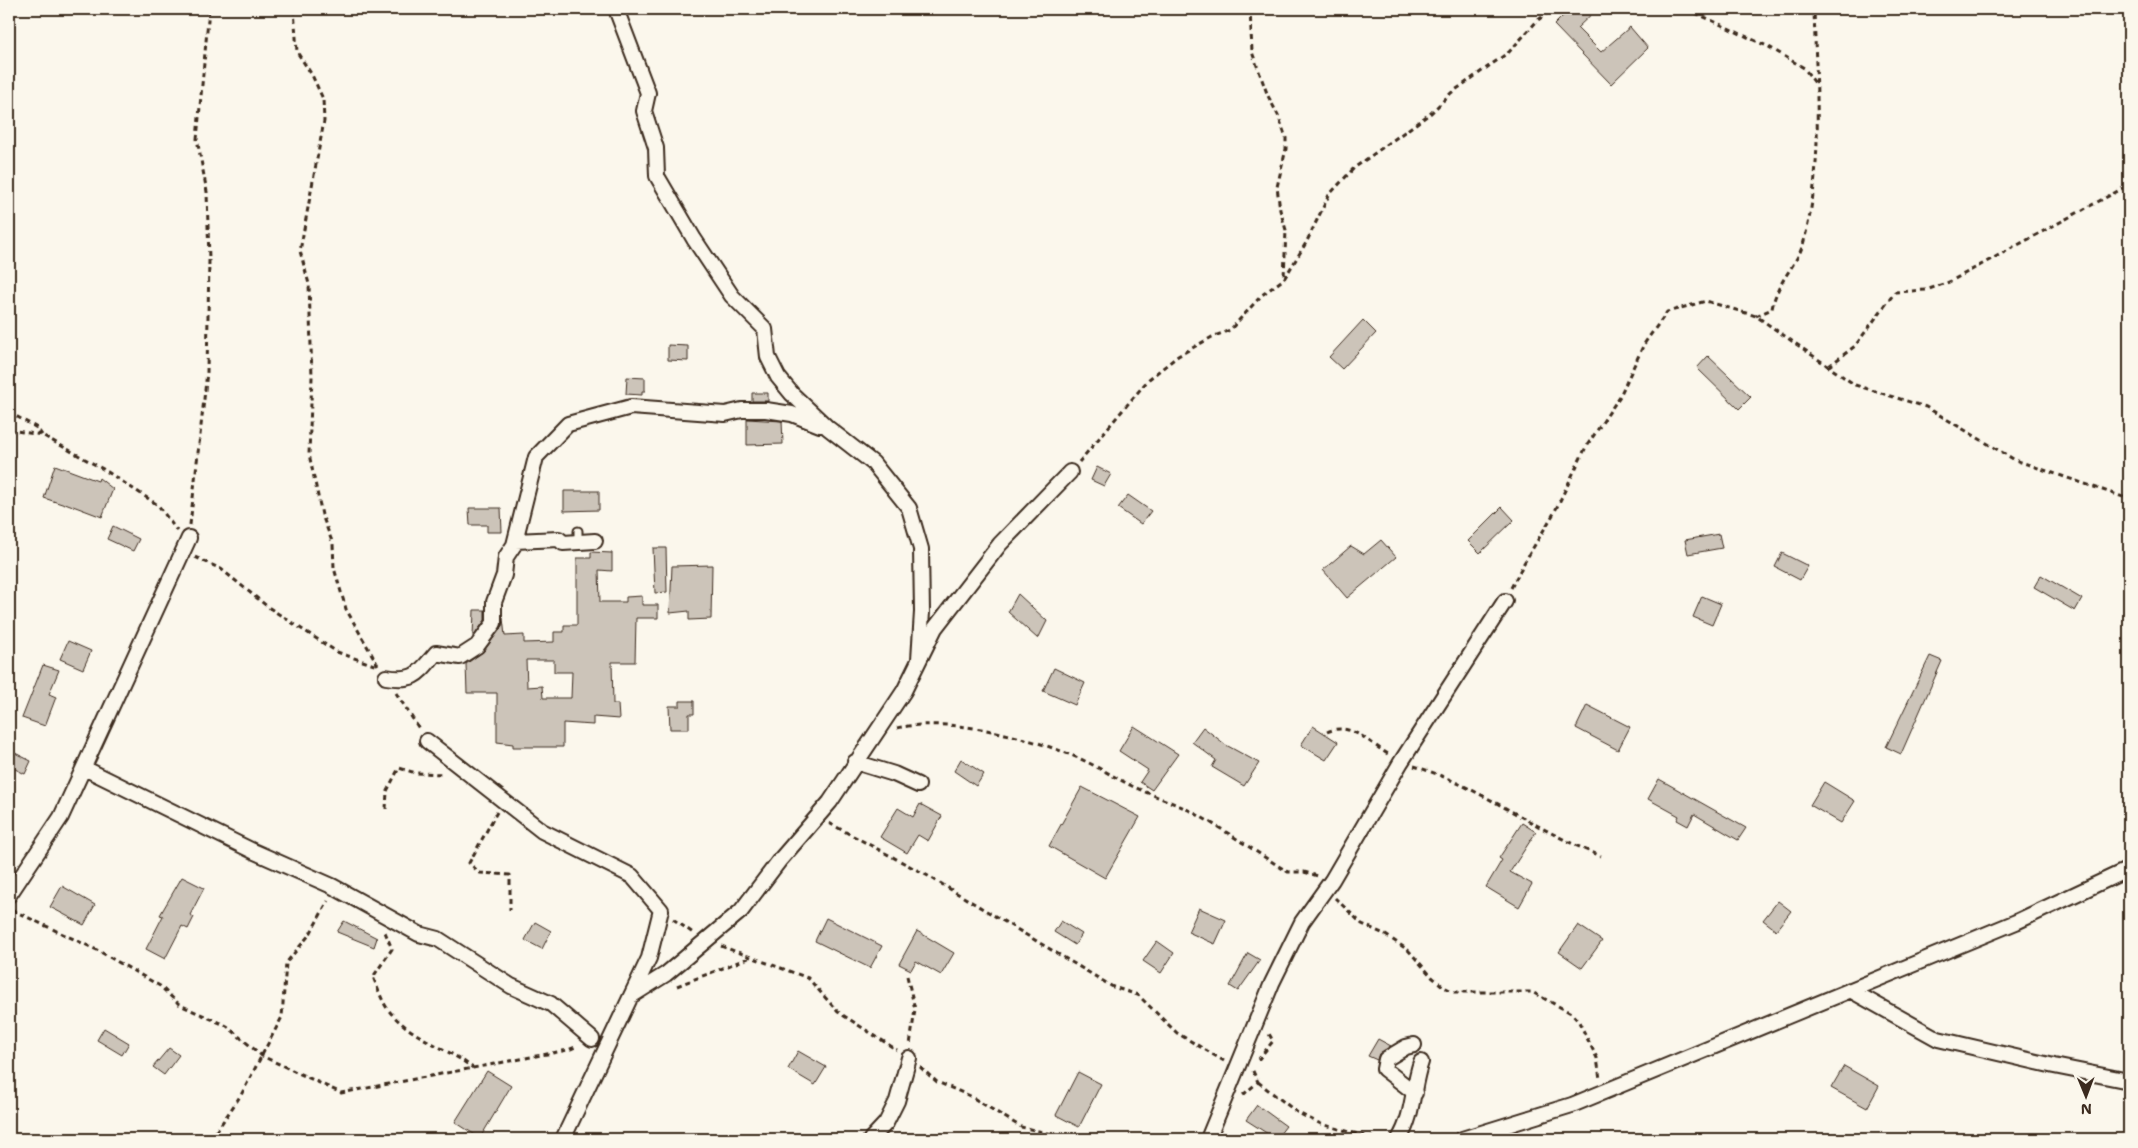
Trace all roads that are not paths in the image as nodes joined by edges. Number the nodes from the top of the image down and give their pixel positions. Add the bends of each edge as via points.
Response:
1 (616, 9) edge
2 (828, 428) junction
3 (1070, 472) road end
4 (515, 541) junction
5 (594, 541) dead end
6 (186, 544) road end
7 (1505, 601) road end
8 (919, 659) junction
9 (383, 672) road end
10 (427, 741) road end
11 (856, 762) junction
12 (84, 768) junction
13 (918, 785) dead end
14 (2129, 869) edge
15 (9, 895) edge
16 (1850, 990) junction
17 (631, 996) junction
18 (592, 1039) road end
19 (1414, 1045) dead end
20 (909, 1058) road end
21 (1421, 1062) dead end
22 (2129, 1081) edge
23 (1415, 1093) junction
24 (1529, 1118) junction
25 (563, 1139) edge
26 (871, 1139) edge
27 (1208, 1139) edge
28 (1399, 1139) edge
29 (1462, 1139) edge
30 (1495, 1139) edge

1 - 2 street via 648,93 644,111 656,148 658,176 732,296 765,329 768,357 778,377
2 - 4 street via 792,414 766,410 726,414 631,407 568,424 536,457
2 - 8 street via 873,463 909,508 920,549 922,612
3 - 8 street via 1000,544 935,628
4 - 5 street via 559,539 563,543 578,536
4 - 9 street via 506,557 504,575 494,602 494,622 477,646 460,657 436,653 418,674 404,680
6 - 12 street
7 - 27 street via 1401,762 1329,884 1302,922 1276,974 1241,1072
8 - 11 street via 904,691
10 - 17 street via 542,831 632,876 661,910 649,958
11 - 13 street
11 - 17 street via 817,818 741,911 666,974
12 - 15 street via 61,817
12 - 18 street via 254,852 332,886 419,934 438,939 511,986 551,1004
14 - 16 street via 2016,922
16 - 22 street via 1938,1039
16 - 24 street via 1604,1092
17 - 25 street
19 - 23 street via 1386,1059 1384,1069
20 - 26 street via 897,1101 886,1122
21 - 23 street
23 - 28 street
24 - 29 street
24 - 30 street

